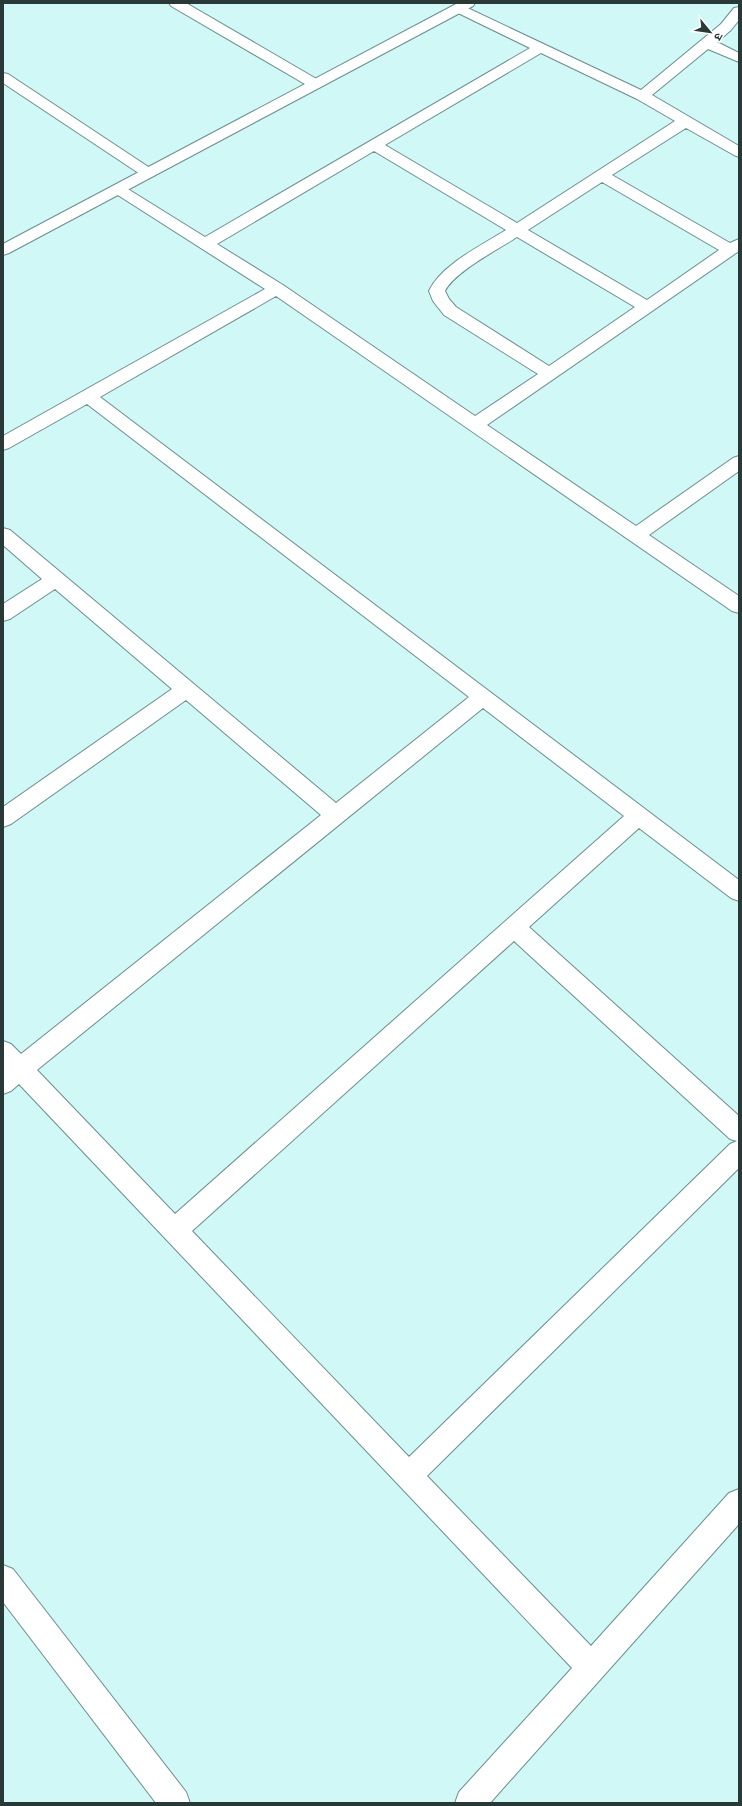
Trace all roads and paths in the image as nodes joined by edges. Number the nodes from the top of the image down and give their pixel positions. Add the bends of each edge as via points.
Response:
1 (176, 3) edge
2 (464, 5) edge
3 (739, 10) edge
4 (708, 43) junction
5 (541, 48) junction
6 (739, 58) edge
7 (3, 77) edge
8 (315, 84) junction
9 (642, 96) junction
10 (686, 121) junction
11 (375, 145) junction
12 (739, 152) edge
13 (148, 173) junction
14 (601, 175) junction
15 (118, 189) junction
16 (518, 229) junction
17 (205, 244) junction
18 (735, 247) edge
19 (3, 250) edge
20 (276, 290) junction
21 (647, 307) junction
22 (550, 374) junction
23 (88, 396) junction
24 (475, 425) junction
25 (3, 444) edge
26 (739, 462) edge
27 (3, 535) edge
28 (636, 535) junction
29 (56, 579) junction
30 (739, 606) edge
31 (3, 614) edge
32 (187, 689) junction
33 (483, 697) junction
34 (336, 815) junction
35 (638, 815) junction
36 (3, 818) edge
37 (739, 892) edge
38 (514, 927) junction
39 (3, 1051) edge
40 (12, 1076) edge
41 (739, 1131) edge
42 (739, 1152) edge
43 (174, 1231) junction
44 (408, 1476) junction
45 (739, 1503) edge
46 (3, 1579) edge
47 (592, 1667) junction
48 (175, 1803) edge
49 (470, 1803) edge

1 - 8 street
2 - 5 street
2 - 8 street
3 - 4 street via 726,27
4 - 6 street
4 - 9 street
5 - 9 street
5 - 11 street
7 - 13 street
8 - 13 street
9 - 10 street
10 - 12 street
10 - 14 street
11 - 16 street
11 - 17 street
13 - 15 street
14 - 16 street
14 - 18 street
15 - 17 street
15 - 19 street
16 - 21 street
16 - 22 street via 453,271 441,282 437,291 441,301 450,311
17 - 20 street
18 - 21 street
20 - 23 street
20 - 24 street
21 - 22 street
22 - 24 street
23 - 25 street
23 - 33 street
24 - 28 street
26 - 28 street
27 - 29 street
28 - 30 street
29 - 31 street
29 - 32 street
32 - 34 street
32 - 36 street
33 - 34 street
33 - 35 street
34 - 40 street
35 - 37 street
35 - 38 street
38 - 41 street
38 - 43 street
39 - 40 street
40 - 43 street
42 - 44 street
43 - 44 street
44 - 47 street
45 - 47 street
46 - 48 street
47 - 49 street

